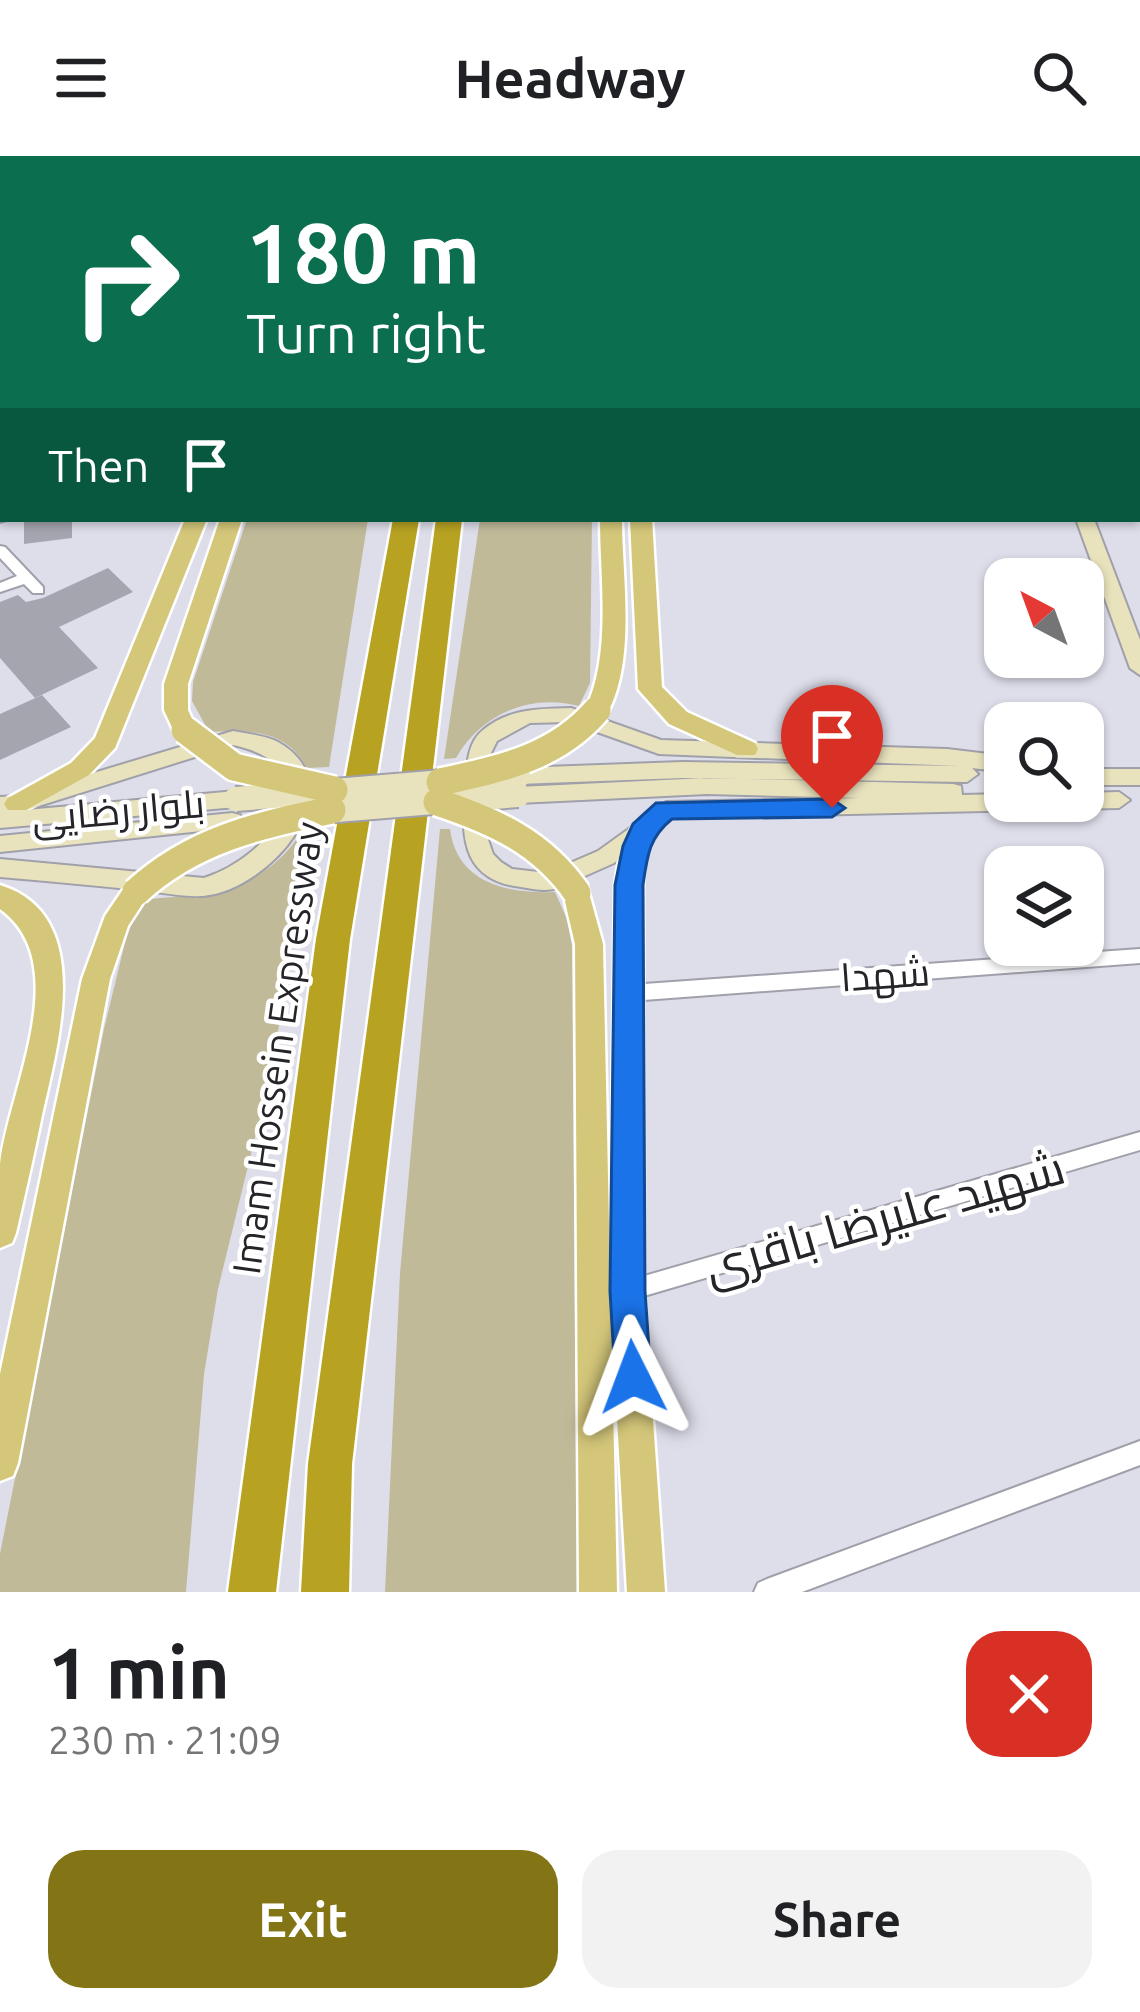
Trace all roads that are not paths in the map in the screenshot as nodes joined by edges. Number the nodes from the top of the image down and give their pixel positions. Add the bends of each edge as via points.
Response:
1 (195, 522) edge
2 (230, 522) edge
3 (405, 522) edge
4 (448, 522) edge
5 (610, 522) edge
6 (641, 522) edge
7 (1086, 522) edge
8 (0, 550) edge
9 (25, 578) junction
10 (0, 588) edge
11 (38, 590) dead end
12 (1140, 668) edge
13 (746, 749) junction
14 (984, 762) edge
15 (984, 775) edge
16 (1140, 777) edge
17 (518, 786) junction
18 (438, 792) junction
19 (984, 793) edge
20 (1123, 793) edge
21 (333, 800) junction
22 (6, 810) edge
23 (234, 810) junction
24 (646, 824) junction
25 (0, 844) edge
26 (0, 868) edge
27 (0, 896) edge
28 (1140, 956) edge
29 (630, 993) junction
30 (1140, 1141) edge
31 (0, 1233) edge
32 (628, 1291) junction
33 (1140, 1453) edge
34 (0, 1462) edge
35 (252, 1592) edge
36 (325, 1592) edge
37 (598, 1592) edge
38 (646, 1592) edge
39 (767, 1592) edge

1 - 22 main road via 106,742 80,769
2 - 21 main road, bridge via 176,684 176,710 211,756
3 - 35 highway, Imam Hossein Expressway via 333,939
4 - 36 highway via 330,1464
5 - 18 main road, bridge via 611,663 597,710 546,753
6 - 13 main road via 650,689 678,718
7 - 12 main road
8 - 9 street
9 - 10 street
9 - 11 street
13 - 14 main road
13 - 24 main road via 659,747 548,714 502,725 478,755 476,842 507,877 549,881 584,869
15 - 17 main road via 779,770
16 - 20 main road
17 - 18 main road, bridge
17 - 19 main road
18 - 21 main road, bridge
18 - 37 main road, bridge via 533,842 563,870 589,944
20 - 24 main road via 666,810
21 - 23 main road, bridge
21 - 34 main road, bridge via 217,837 166,865 136,892 108,937
22 - 23 main road, بلوار رضایی
22 - 26 main road via 233,738 278,751 296,789 292,824 274,853 220,885
23 - 25 main road, بلوار رضایی
24 - 29 main road via 630,871
27 - 31 main road via 40,933 51,993
28 - 29 street, شهدا
29 - 32 main road
30 - 32 street, شهید علیرضا باقری
32 - 38 main road
33 - 39 street

